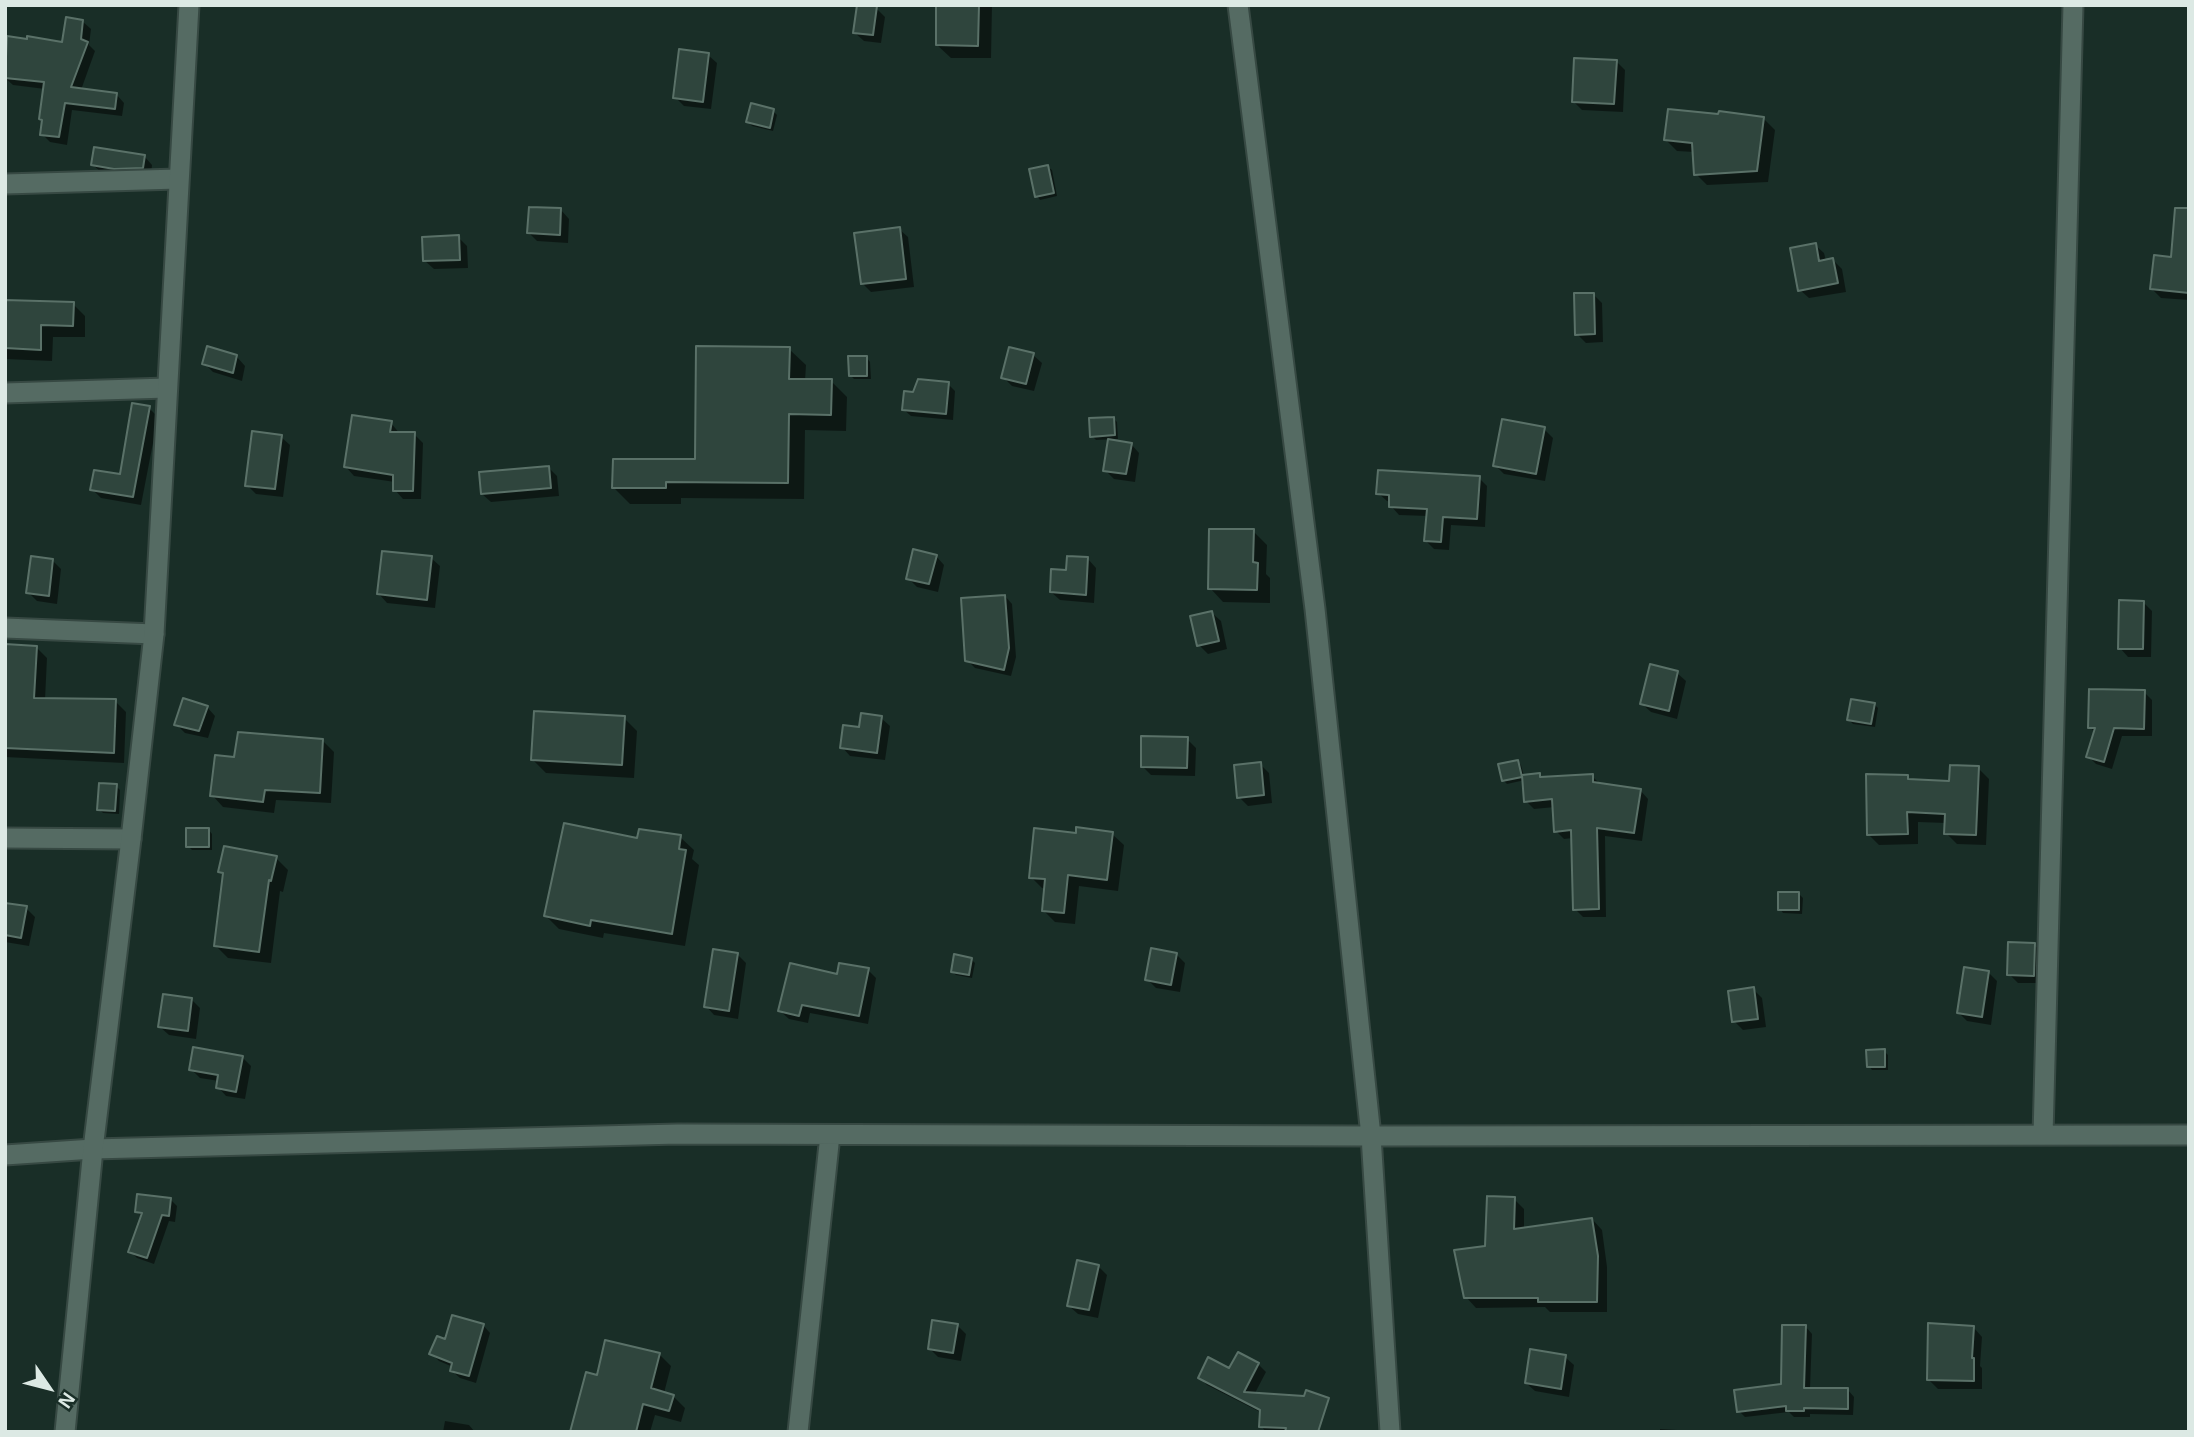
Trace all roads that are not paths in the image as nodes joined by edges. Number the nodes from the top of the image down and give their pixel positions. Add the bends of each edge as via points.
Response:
1 (189, 5) edge
2 (1238, 5) edge
3 (2073, 5) edge
4 (178, 179) junction
5 (5, 184) edge
6 (167, 388) junction
7 (5, 393) edge
8 (5, 628) edge
9 (154, 634) junction
10 (5, 838) edge
11 (131, 839) junction
12 (830, 1135) junction
13 (2043, 1135) junction
14 (2189, 1135) edge
15 (1371, 1136) junction
16 (93, 1149) junction
17 (5, 1155) edge
18 (65, 1432) edge
19 (798, 1432) edge
20 (1390, 1432) edge

1 - 4 street
2 - 15 street via 1315,609
3 - 13 street
4 - 5 street
4 - 6 street
6 - 7 street
6 - 9 street
8 - 9 street
9 - 11 street
10 - 11 street
11 - 16 street
12 - 15 street
12 - 16 street via 678,1134
12 - 19 street
13 - 14 street
13 - 15 street
15 - 20 street
16 - 17 street
16 - 18 street

